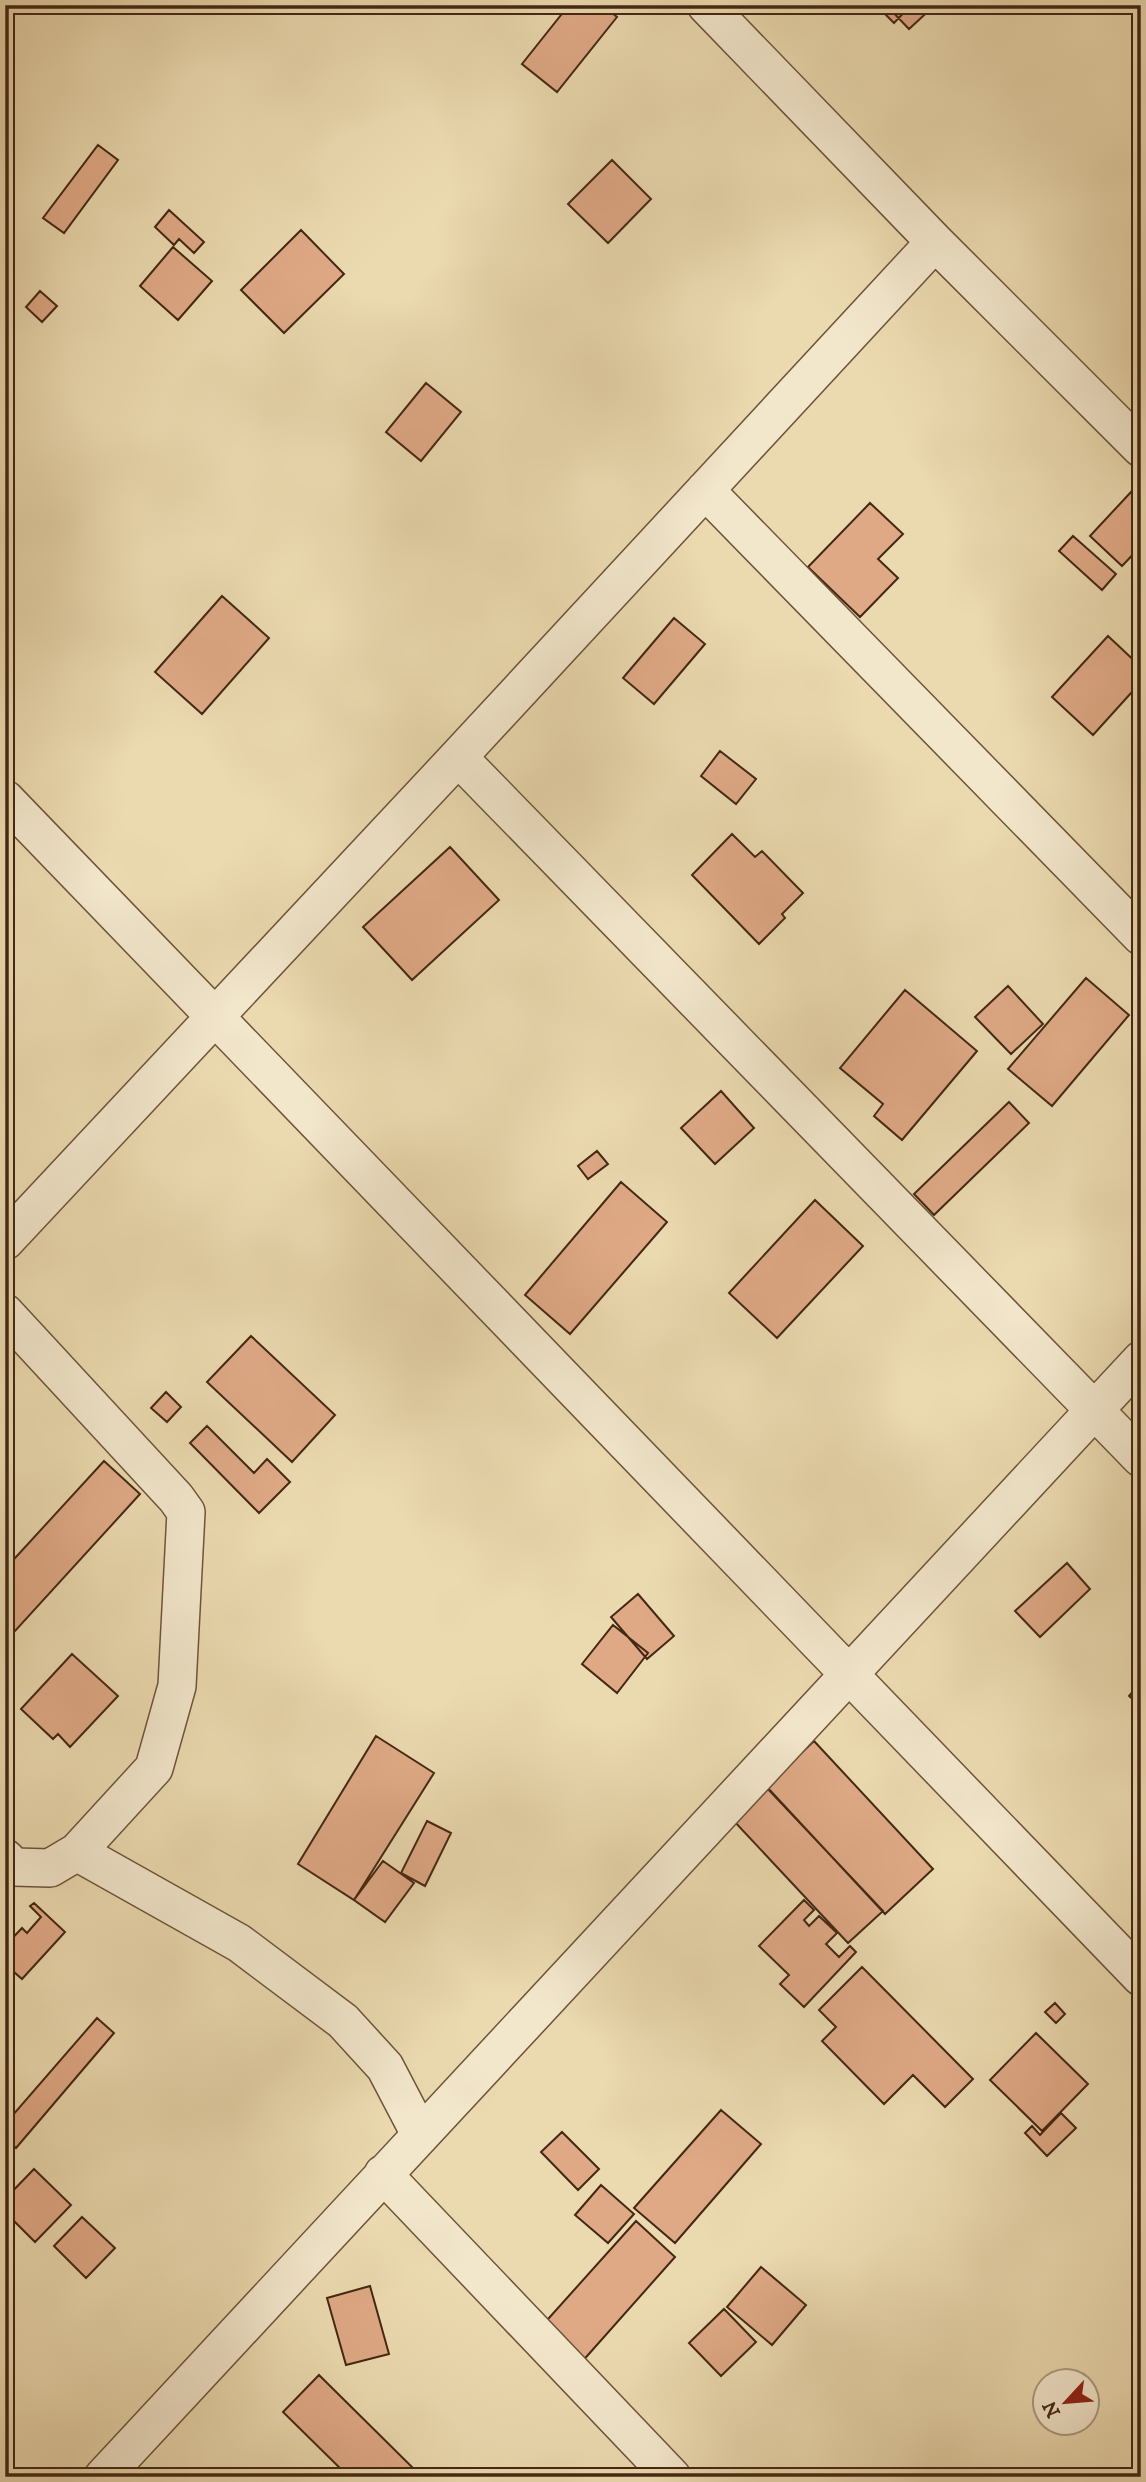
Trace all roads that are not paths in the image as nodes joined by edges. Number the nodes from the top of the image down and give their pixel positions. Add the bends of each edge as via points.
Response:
1 (706, 5) edge
2 (935, 242) junction
3 (1141, 448) edge
4 (705, 490) junction
5 (458, 757) junction
6 (5, 799) edge
7 (1141, 936) edge
8 (215, 1017) junction
9 (5, 1241) edge
10 (5, 1313) edge
11 (1141, 1360) edge
12 (1095, 1410) junction
13 (1141, 1458) edge
14 (847, 1673) junction
15 (77, 1853) junction
16 (5, 1858) edge
17 (1141, 1978) edge
18 (420, 2134) junction
19 (383, 2174) junction
20 (103, 2477) edge
21 (672, 2477) edge

1 - 2 street
2 - 3 street
2 - 4 street
4 - 5 street
4 - 7 street
5 - 8 street
5 - 12 street
6 - 8 street
8 - 9 street
8 - 14 street
10 - 15 street via 186,1512 177,1686 154,1768
11 - 12 street
12 - 13 street
12 - 14 street
14 - 17 street
14 - 18 street
15 - 16 street via 50,1868 14,1867
15 - 18 street via 239,1943 343,2021 385,2067
18 - 19 street
19 - 20 street
19 - 21 street

